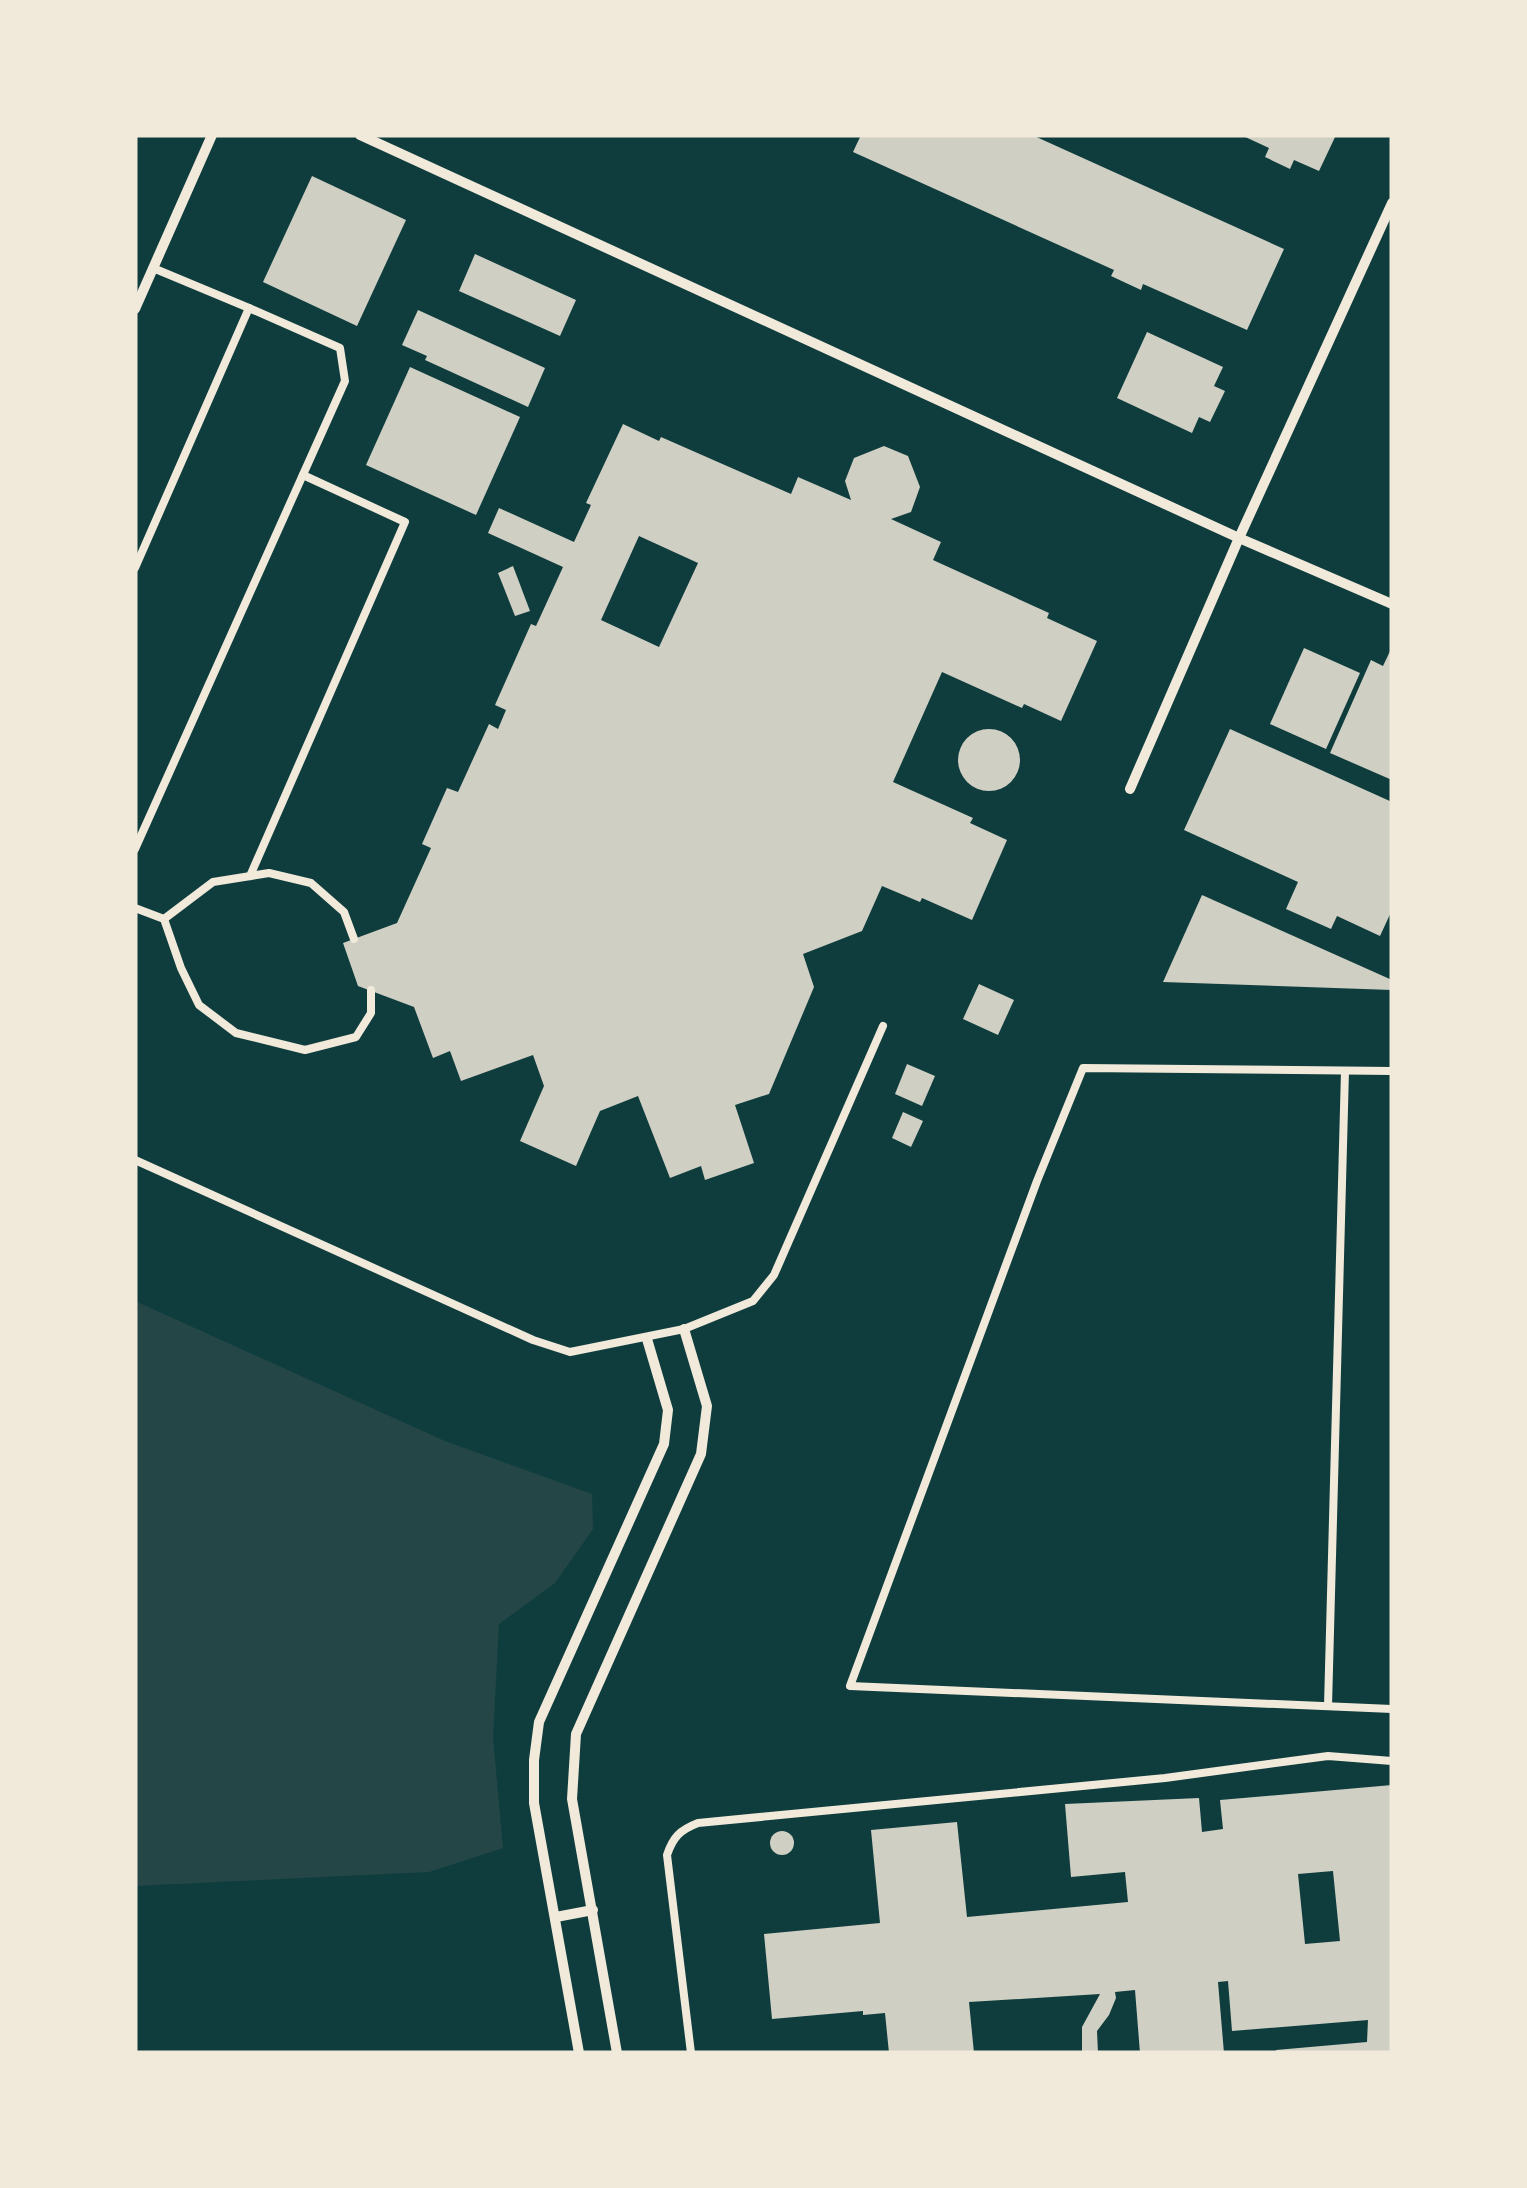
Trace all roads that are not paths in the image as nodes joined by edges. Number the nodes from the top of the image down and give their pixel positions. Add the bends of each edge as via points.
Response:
1 (212, 135) edge
2 (360, 135) edge
3 (1392, 203) edge
4 (153, 268) junction
5 (135, 308) edge
6 (249, 308) junction
7 (302, 475) junction
8 (1239, 538) junction
9 (135, 568) edge
10 (1392, 604) edge
11 (1130, 789) dead end
12 (135, 849) edge
13 (250, 876) junction
14 (135, 908) edge
15 (164, 919) junction
16 (354, 939) dead end
17 (372, 990) dead end
18 (883, 1026) dead end
19 (1345, 1071) junction
20 (1392, 1071) edge
21 (135, 1160) edge
22 (684, 1329) junction
23 (647, 1339) junction
24 (1328, 1706) junction
25 (1392, 1709) edge
26 (1392, 1761) edge
27 (593, 1910) junction
28 (556, 1917) junction
29 (579, 2053) edge
30 (617, 2053) edge
31 (692, 2053) edge

1 - 4 street
2 - 8 street
3 - 8 street
4 - 5 street
4 - 6 lane
6 - 7 lane via 340,348 345,381
6 - 9 lane
7 - 12 lane
7 - 13 lane via 405,522
8 - 10 street
8 - 11 street
13 - 15 lane via 213,882
13 - 16 lane via 268,873 311,883 344,912
14 - 15 lane
15 - 17 lane via 199,1005 236,1033 305,1050 356,1037 371,1014
18 - 22 lane via 774,1275 753,1301
19 - 20 lane
19 - 24 lane
19 - 24 lane via 1083,1068 850,1686
21 - 23 lane via 532,1340 570,1352
22 - 23 lane
22 - 27 street via 707,1406 701,1454 576,1734 572,1799
23 - 28 street via 668,1410 664,1444 539,1722 534,1803
24 - 25 lane
26 - 31 lane via 1328,1756 698,1823 672,1839 666,1855
27 - 28 street
27 - 30 street
28 - 29 street

